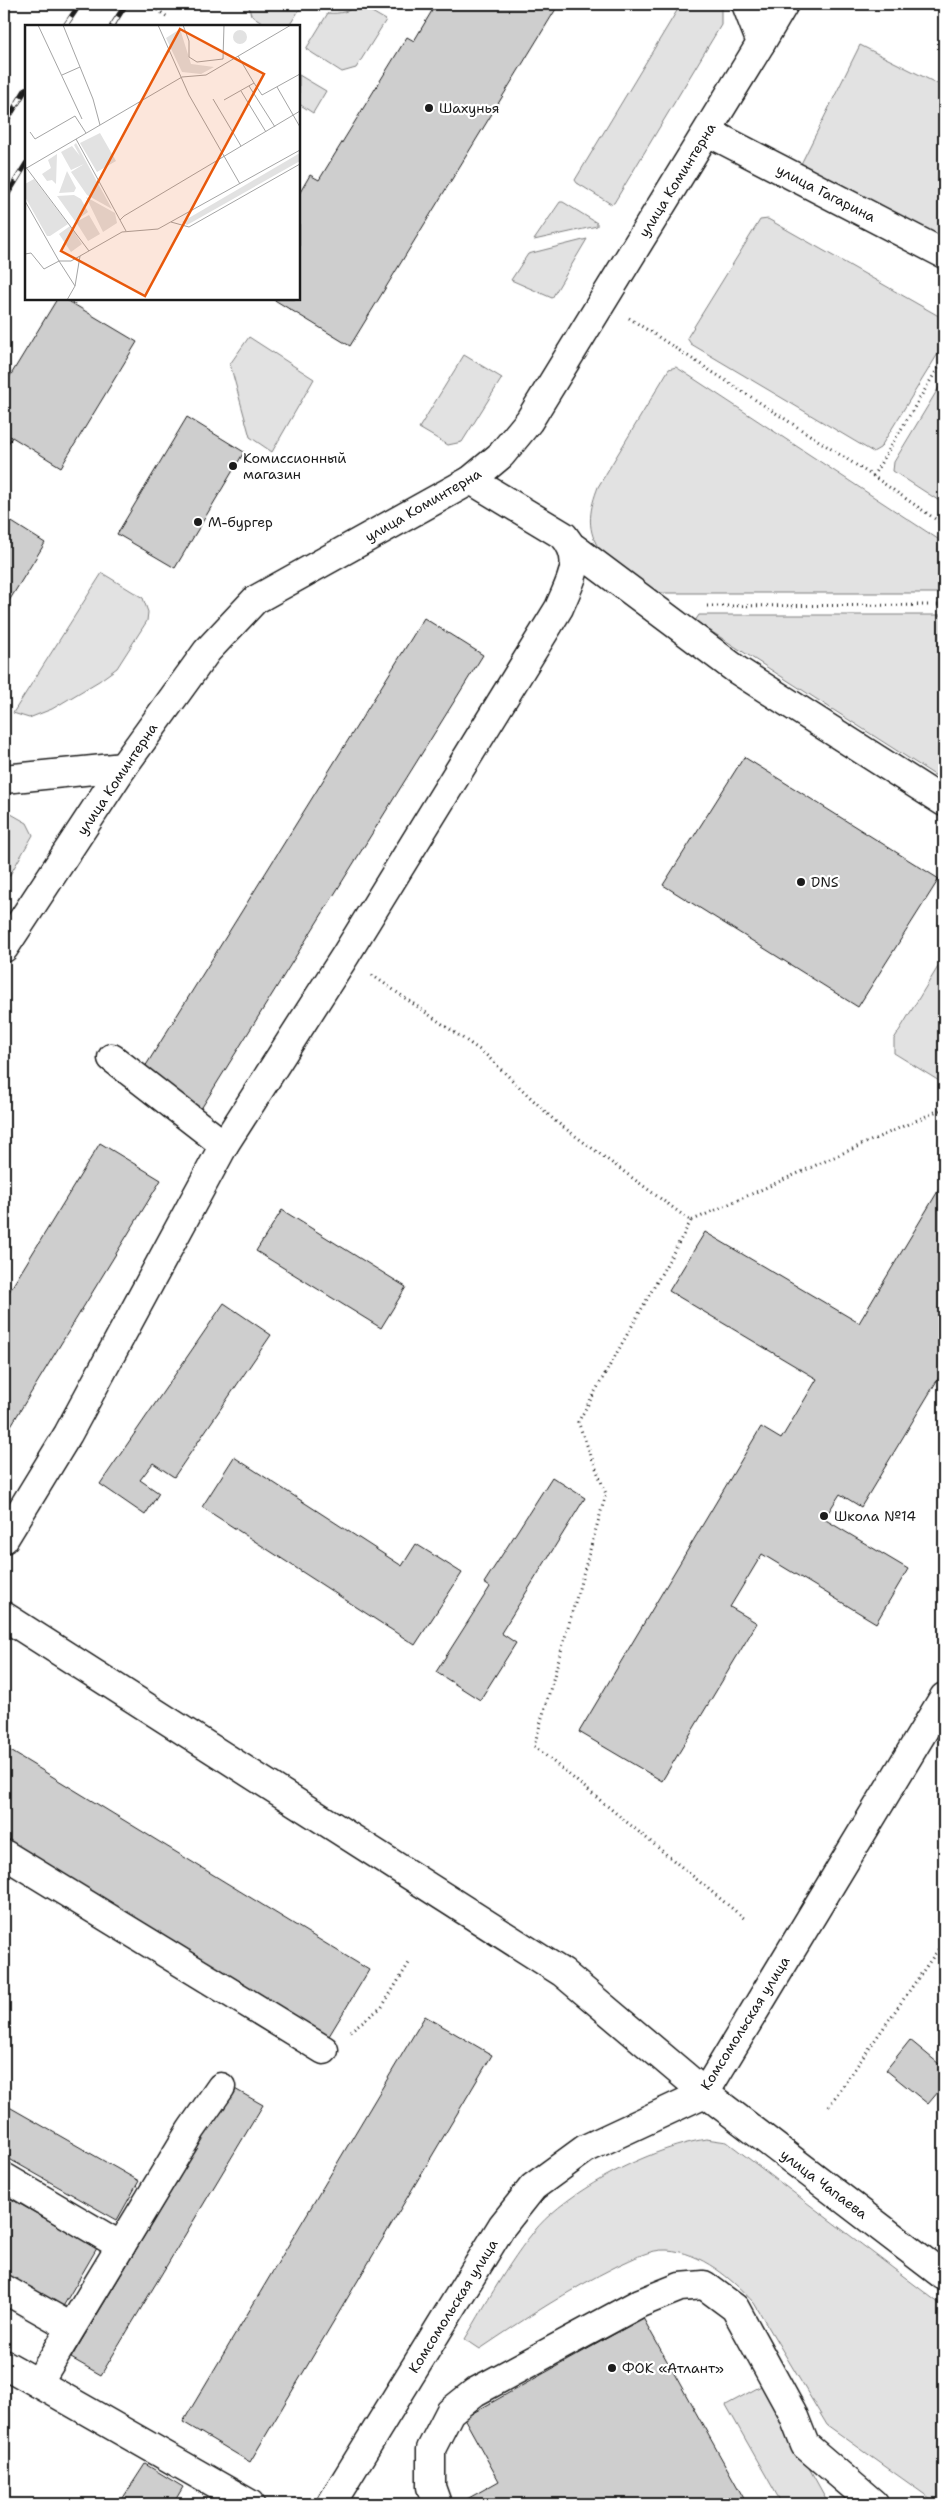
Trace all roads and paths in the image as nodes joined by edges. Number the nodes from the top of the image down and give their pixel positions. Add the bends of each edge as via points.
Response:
1 (148, 4) edge
2 (746, 4) edge
3 (784, 4) edge
4 (169, 18) dead end
5 (761, 43) junction
6 (708, 132) junction
7 (944, 254) edge
8 (602, 301) junction
9 (944, 358) edge
10 (873, 476) junction
11 (471, 480) junction
12 (944, 525) edge
13 (574, 548) junction
14 (944, 605) edge
15 (652, 606) junction
16 (124, 767) junction
17 (4, 779) edge
18 (944, 802) edge
19 (4, 948) edge
20 (345, 956) junction
21 (112, 1058) dead end
22 (944, 1108) edge
23 (224, 1145) junction
24 (691, 1221) junction
25 (4, 1539) edge
26 (4, 1616) edge
27 (944, 1697) edge
28 (4, 1854) edge
29 (745, 1919) dead end
30 (944, 1941) edge
31 (409, 1963) dead end
32 (324, 2050) joint
33 (221, 2088) dead end
34 (705, 2093) junction
35 (829, 2106) dead end
36 (4, 2177) edge
37 (121, 2246) junction
38 (944, 2276) edge
39 (4, 2289) edge
40 (71, 2327) junction
41 (4, 2364) edge
42 (38, 2383) junction
43 (250, 2504) edge
44 (331, 2504) edge
45 (437, 2504) edge
46 (874, 2504) edge

1 - 4 path
2 - 5 street
3 - 5 street
5 - 6 street, улица Коминтерна
6 - 7 street, улица Гагарина
6 - 8 street, улица Коминтерна
8 - 10 path
8 - 11 street, улица Коминтерна via 529,421 502,455
9 - 10 path
10 - 12 path
11 - 13 street via 564,536
11 - 16 street, улица Коминтерна via 255,600 207,651
13 - 15 street
13 - 20 street via 576,563 559,608
14 - 15 path
15 - 18 street via 737,670
16 - 17 street
16 - 19 street, улица Коминтерна
20 - 23 street
20 - 24 path via 484,1053 555,1121
21 - 23 street
22 - 24 path
23 - 25 street via 68,1434
24 - 29 path via 578,1422 606,1494 534,1746
26 - 34 street, улица Чапаева via 563,1973
27 - 34 street, Комсомольская улица
28 - 32 street
30 - 35 path
31 - 32 path via 382,2007
33 - 37 street via 191,2130
34 - 38 street, улица Чапаева
34 - 44 street, Комсомольская улица via 585,2148 532,2187 502,2226
36 - 37 street
37 - 40 street
39 - 40 street
40 - 42 street
41 - 42 street
42 - 43 street
45 - 46 street via 431,2487 431,2449 450,2412 475,2392 640,2303 680,2287 704,2285 735,2308 792,2412 805,2445

